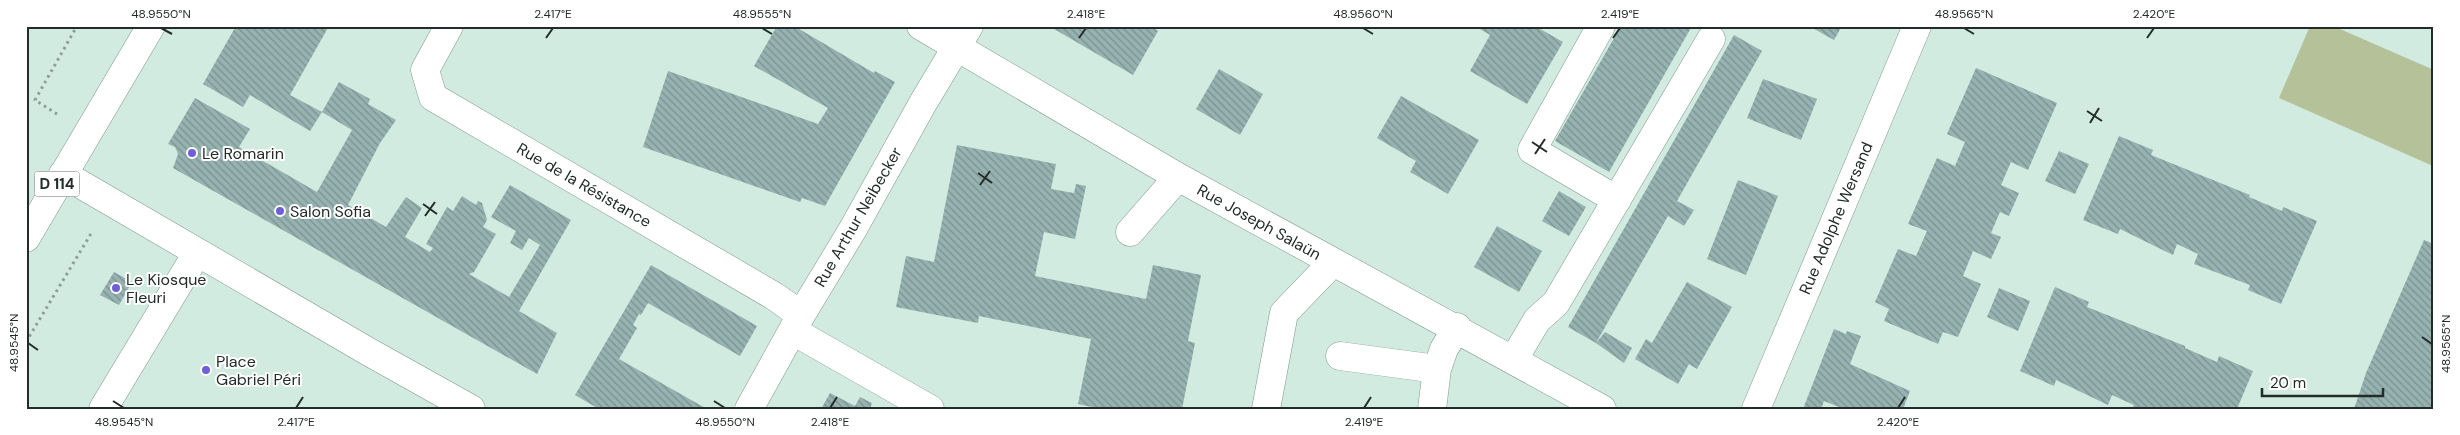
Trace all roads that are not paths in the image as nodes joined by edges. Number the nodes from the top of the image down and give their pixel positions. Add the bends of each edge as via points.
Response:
1 (151, 26) edge
2 (449, 26) edge
3 (921, 26) edge
4 (1601, 26) edge
5 (1917, 26) edge
6 (963, 36) edge
7 (1711, 39) dead end
8 (63, 174) junction
9 (1178, 177) junction
10 (1617, 200) junction
11 (1130, 232) dead end
12 (26, 238) edge
13 (197, 252) junction
14 (1333, 262) junction
15 (797, 323) junction
16 (1457, 328) junction
17 (1340, 356) dead end
18 (1514, 359) junction
19 (1437, 368) junction
20 (1571, 401) edge
21 (459, 406) edge
22 (103, 409) edge
23 (749, 409) edge
24 (930, 409) edge
25 (1266, 409) edge
26 (1432, 409) edge
27 (1602, 409) edge
28 (1756, 409) edge

1 - 8 street, D 114
2 - 15 street, Rue de la Résistance via 426,70 433,97 774,296
3 - 6 street, Rue Joseph Salaün
4 - 10 street via 1532,150
5 - 28 street, Rue Adolphe Wersand
6 - 9 street, Rue Joseph Salaün
6 - 15 street, Rue Arthur Neibecker
7 - 10 street
8 - 12 street, D 114
8 - 13 street
9 - 11 street
9 - 14 street, Rue Joseph Salaün
10 - 18 street via 1556,303 1537,320
13 - 21 street
13 - 22 street
14 - 16 street, Rue Joseph Salaün
14 - 25 street via 1284,313
15 - 23 street, Rue Arthur Neibecker
15 - 24 street, Rue de la Résistance
16 - 18 street, Rue Joseph Salaün
16 - 19 street
17 - 19 street
18 - 20 street, Rue Joseph Salaün
19 - 26 street
20 - 27 street, Rue Joseph Salaün

